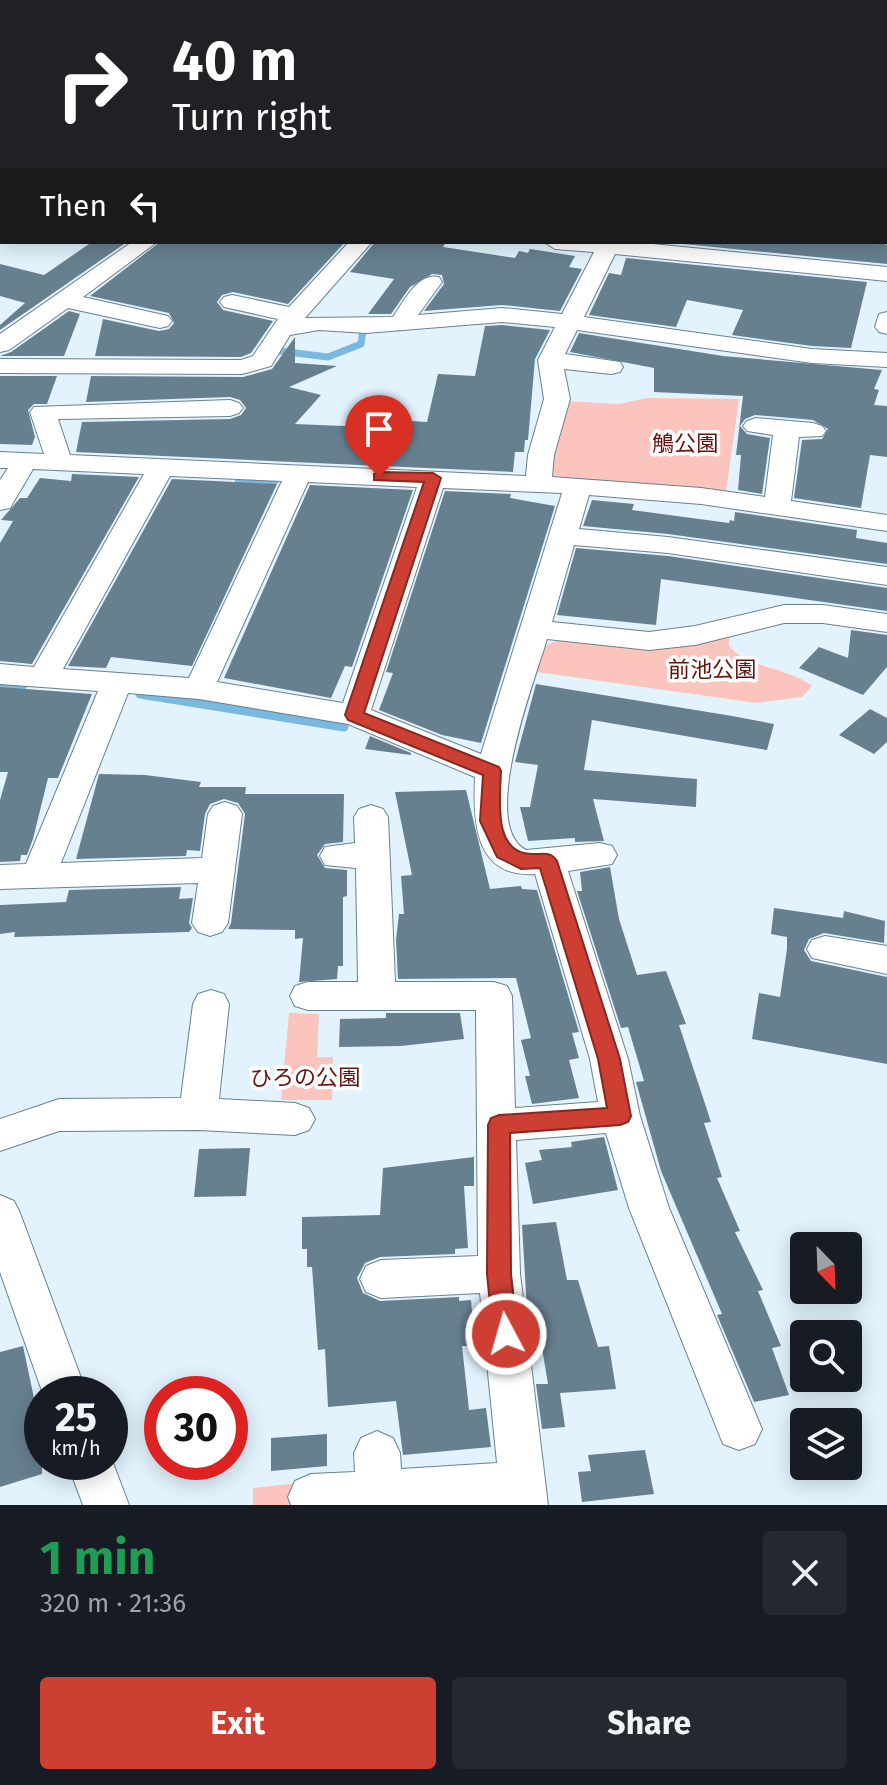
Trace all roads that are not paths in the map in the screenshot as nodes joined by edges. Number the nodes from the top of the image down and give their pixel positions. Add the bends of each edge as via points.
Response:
1 (143, 244) edge
2 (359, 244) edge
3 (596, 244) edge
4 (616, 245) edge
5 (778, 251) edge
6 (887, 274) edge
7 (431, 282) dead end
8 (63, 300) junction
9 (232, 302) dead end
10 (887, 319) edge
11 (160, 321) dead end
12 (288, 322) junction
13 (572, 322) junction
14 (400, 323) junction
15 (887, 327) edge
16 (0, 345) edge
17 (550, 360) junction
18 (887, 360) edge
19 (0, 366) edge
20 (611, 367) dead end
21 (230, 408) dead end
22 (756, 426) dead end
23 (13, 460) edge
24 (59, 461) junction
25 (160, 469) junction
26 (298, 475) junction
27 (433, 478) junction
28 (538, 484) junction
29 (578, 486) junction
30 (0, 502) edge
31 (777, 507) junction
32 (887, 523) edge
33 (563, 536) junction
34 (887, 576) edge
35 (887, 623) edge
36 (537, 629) junction
37 (0, 674) edge
38 (43, 677) junction
39 (116, 684) junction
40 (199, 689) junction
41 (354, 715) junction
42 (492, 771) junction
43 (225, 814) dead end
44 (371, 817) dead end
45 (600, 855) dead end
46 (548, 861) junction
47 (217, 870) junction
48 (39, 875) junction
49 (0, 877) edge
50 (210, 923) dead end
51 (825, 949) dead end
52 (887, 960) edge
53 (308, 996) dead end
54 (377, 996) junction
55 (211, 1004) dead end
56 (198, 1114) junction
57 (620, 1116) junction
58 (295, 1119) dead end
59 (499, 1125) junction
60 (0, 1135) edge
61 (0, 1214) edge
62 (499, 1274) junction
63 (381, 1279) dead end
64 (58, 1376) edge
65 (739, 1429) dead end
66 (97, 1480) edge
67 (524, 1494) edge
68 (311, 1497) dead end
69 (106, 1505) edge

1 - 8 street
2 - 12 street
3 - 4 street
4 - 5 street
4 - 13 street
5 - 6 street
7 - 14 street
8 - 11 street
8 - 16 street
9 - 12 street
10 - 15 street
12 - 14 street
12 - 19 street via 262,361 242,367
13 - 14 street via 502,315
13 - 17 street
13 - 18 street via 812,356
17 - 20 street
17 - 28 street via 557,399
21 - 24 street via 184,402 43,412
22 - 31 street via 800,430
23 - 24 street
23 - 30 street
24 - 25 street
25 - 26 street
25 - 38 street
26 - 27 street
26 - 40 street
27 - 28 street
27 - 41 street
28 - 29 street
29 - 31 street
29 - 33 street
31 - 32 street
33 - 34 street
33 - 36 street
35 - 36 street via 807,612 662,641
36 - 42 street
37 - 38 street
38 - 39 street
39 - 40 street
39 - 48 street
40 - 41 street
41 - 42 street
42 - 46 street via 490,821 504,852 521,862
43 - 47 street
44 - 54 street via 355,856
45 - 46 street
46 - 57 street via 609,1059
47 - 48 street
47 - 50 street
48 - 49 street
51 - 52 street
53 - 54 street
54 - 59 street via 494,996
55 - 56 street
56 - 58 street
56 - 60 street via 59,1115
57 - 59 street
57 - 65 street via 649,1208
59 - 62 street
61 - 64 street
62 - 63 street
62 - 67 street
66 - 69 street
67 - 68 street via 378,1473

